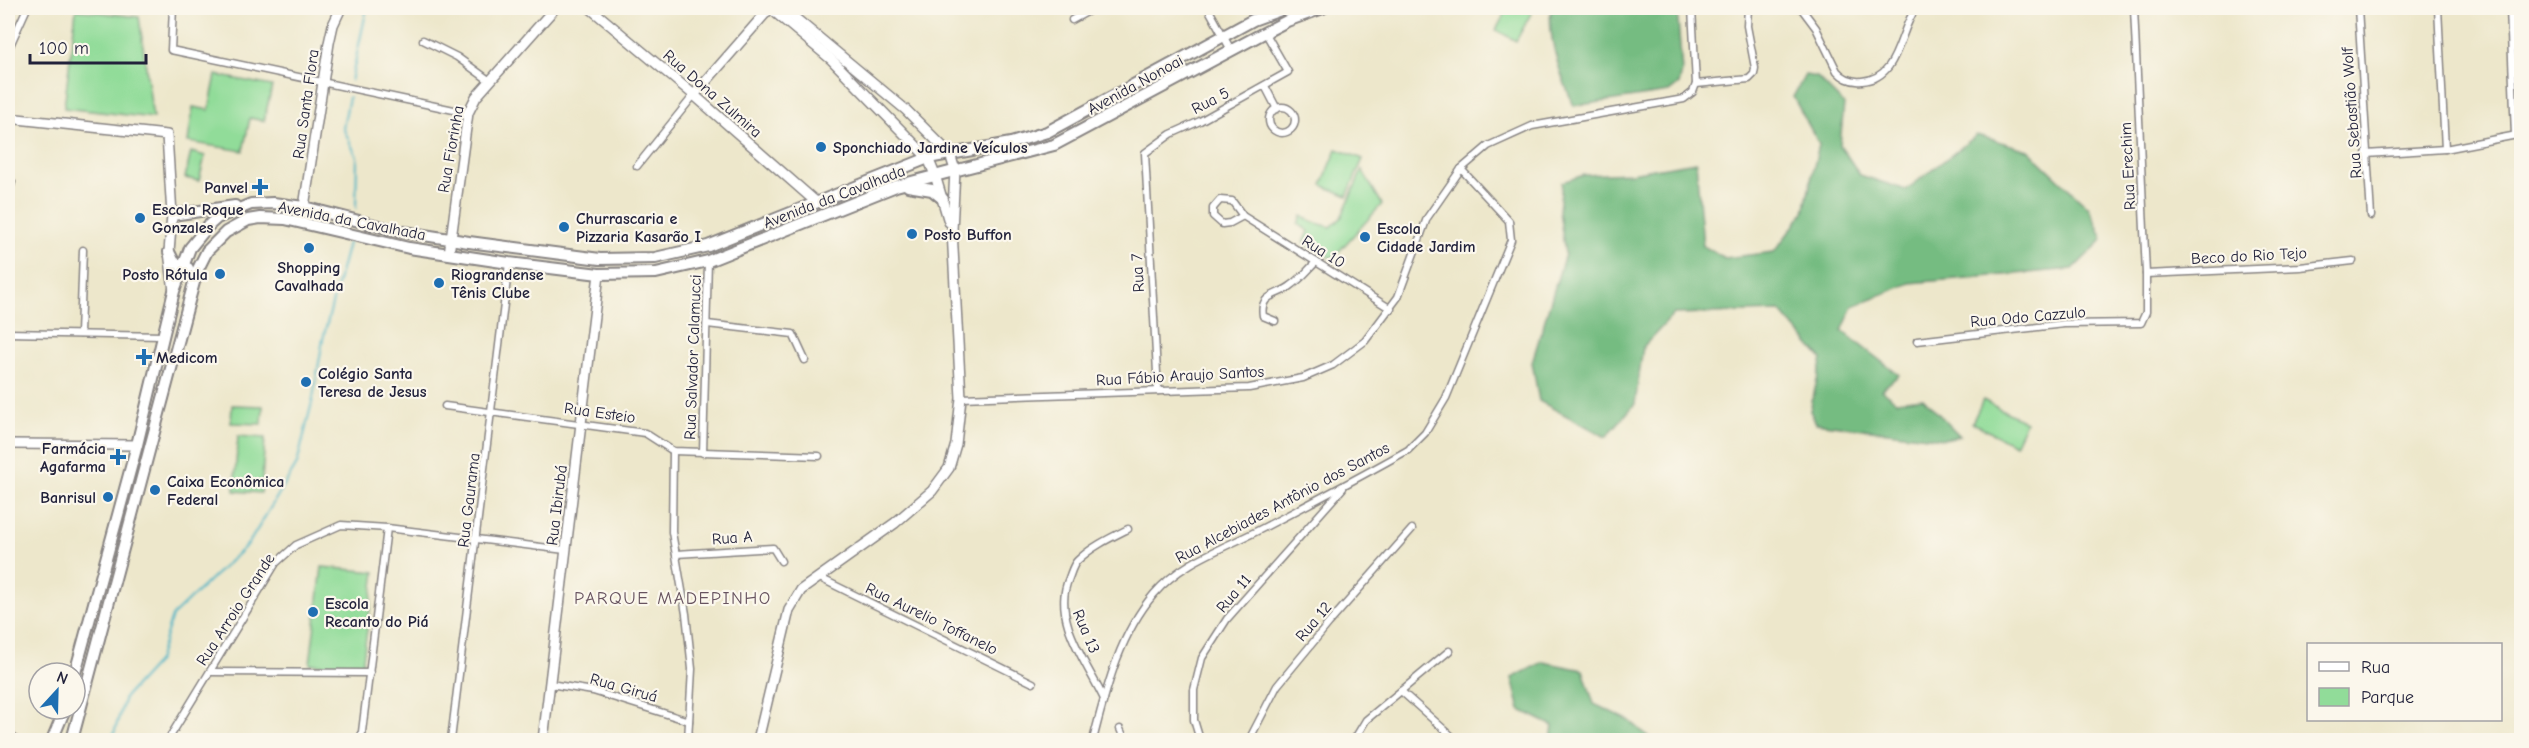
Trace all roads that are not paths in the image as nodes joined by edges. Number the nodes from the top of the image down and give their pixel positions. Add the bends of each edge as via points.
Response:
1 (27, 8) edge
2 (173, 8) edge
3 (341, 8) edge
4 (555, 8) edge
5 (590, 8) edge
6 (770, 8) edge
7 (783, 8) edge
8 (1094, 8) edge
9 (1208, 8) edge
10 (1286, 8) edge
11 (1323, 8) edge
12 (1692, 8) edge
13 (1748, 8) edge
14 (1801, 8) edge
15 (1916, 8) edge
16 (2134, 8) edge
17 (2358, 8) edge
18 (2438, 8) edge
19 (2510, 8) edge
20 (1072, 20) dead end
21 (1265, 33) junction
22 (1224, 36) junction
23 (423, 40) dead end
24 (8, 50) edge
25 (1231, 50) junction
26 (490, 81) junction
27 (324, 83) junction
28 (1696, 84) junction
29 (1265, 86) junction
30 (694, 95) junction
31 (1277, 109) junction
32 (906, 110) junction
33 (468, 113) junction
34 (8, 118) edge
35 (894, 122) junction
36 (2518, 134) edge
37 (2445, 149) junction
38 (1145, 153) joint
39 (950, 154) junction
40 (2366, 154) junction
41 (928, 158) junction
42 (637, 166) dead end
43 (1461, 169) junction
44 (955, 170) junction
45 (935, 175) junction
46 (12, 182) dead end
47 (896, 186) junction
48 (8, 194) edge
49 (944, 199) junction
50 (816, 202) junction
51 (251, 204) junction
52 (304, 207) junction
53 (172, 215) junction
54 (1243, 216) junction
55 (2371, 216) dead end
56 (260, 218) junction
57 (952, 230) junction
58 (451, 240) junction
59 (83, 250) dead end
60 (169, 252) junction
61 (449, 254) junction
62 (708, 261) junction
63 (2353, 261) dead end
64 (1316, 262) junction
65 (509, 263) junction
66 (182, 266) junction
67 (197, 271) junction
68 (599, 274) junction
69 (2146, 274) junction
70 (174, 291) junction
71 (1391, 309) junction
72 (1275, 321) dead end
73 (2141, 323) joint
74 (707, 324) junction
75 (8, 333) edge
76 (80, 334) junction
77 (164, 336) junction
78 (1917, 341) dead end
79 (805, 360) dead end
80 (1158, 391) junction
81 (961, 398) junction
82 (445, 406) dead end
83 (492, 411) junction
84 (582, 423) junction
85 (8, 444) edge
86 (136, 445) junction
87 (673, 451) junction
88 (703, 453) junction
89 (819, 456) dead end
90 (140, 481) junction
91 (1345, 485) junction
92 (387, 528) junction
93 (1128, 530) dead end
94 (1412, 530) dead end
95 (477, 539) junction
96 (565, 550) junction
97 (676, 554) junction
98 (782, 561) dead end
99 (818, 577) junction
100 (1449, 651) dead end
101 (78, 661) edge
102 (210, 672) junction
103 (370, 673) junction
104 (1033, 683) dead end
105 (550, 684) junction
106 (1401, 691) junction
107 (1104, 699) junction
108 (60, 721) edge
109 (689, 721) junction
110 (1120, 729) dead end
111 (8, 730) edge
112 (15, 741) edge
113 (52, 741) edge
114 (72, 741) edge
115 (168, 741) edge
116 (361, 741) edge
117 (451, 741) edge
118 (543, 741) edge
119 (688, 741) edge
120 (758, 741) edge
121 (1093, 741) edge
122 (1125, 741) edge
123 (1200, 741) edge
124 (1249, 741) edge
125 (1354, 741) edge
126 (1456, 741) edge

1 - 24 street
2 - 27 street via 171,50
3 - 27 street, Rua Santa Flora via 333,25
4 - 26 street, Rua Fiorinha
5 - 30 street, Rua Dona Zulmira
6 - 30 street
6 - 35 street via 832,60
7 - 32 street
8 - 20 street
9 - 22 street
10 - 22 main road, Avenida Nonoai
11 - 21 main road, Avenida Nonoai
12 - 28 street
13 - 28 street via 1754,74 1749,79
14 - 15 street via 1816,28 1837,72 1858,82 1877,78 1890,66
16 - 69 street, Rua Erechim
17 - 40 street, Rua Sebastião Wolf
18 - 37 street
19 - 36 street
21 - 25 main road, Avenida Nonoai
21 - 29 street, Rua 5 via 1288,72
22 - 25 street
22 - 39 main road, Avenida Nonoai via 1047,132
23 - 26 street via 457,57
25 - 44 main road, Avenida Nonoai via 1054,145
26 - 33 street, Rua Fiorinha
27 - 33 street
27 - 52 street, Rua Santa Flora
28 - 43 street, Rua Fábio Araujo Santos via 1684,99 1532,126 1488,146
29 - 31 street
29 - 38 street, Rua 5 via 1171,134
30 - 42 street
30 - 50 street, Rua Dona Zulmira
31 - 31 street via 1272,112 1270,124 1278,133 1288,132 1294,117 1287,109
32 - 35 street
32 - 39 street
33 - 58 street, Rua Fiorinha
34 - 53 street via 167,135
35 - 41 street
36 - 37 street
37 - 40 street
38 - 80 street, Rua 7
39 - 41 main road, Avenida da Cavalhada
39 - 44 street
40 - 55 street, Rua Sebastião Wolf
41 - 45 street
41 - 50 main road, Avenida da Cavalhada
43 - 71 street, Rua Fábio Araujo Santos via 1427,218
43 - 91 street, Rua Alcebiades Antônio dos Santos via 1509,221 1511,240 1446,398 1425,433 1408,450
44 - 45 main road, Avenida da Cavalhada
44 - 57 street
45 - 47 main road, Avenida da Cavalhada
45 - 49 street
46 - 48 street
47 - 49 main road via 925,188
47 - 62 main road, Avenida da Cavalhada
49 - 57 street
50 - 58 main road, Avenida da Cavalhada via 708,246 655,258 600,259
51 - 52 main road, Avenida da Cavalhada
51 - 53 main road
51 - 66 main road, Avenida da Cavalhada via 217,218 208,226
52 - 56 main road via 296,215
52 - 58 main road, Avenida da Cavalhada
53 - 60 street
54 - 54 street, Rua 10 via 1228,199 1220,200 1213,208 1213,216 1222,224
54 - 64 street, Rua 10
56 - 61 main road, Avenida da Cavalhada via 285,219
56 - 67 main road, Avenida da Cavalhada via 226,232 207,251
57 - 81 street
58 - 61 street, Rua Fiorinha
59 - 76 street
60 - 66 main road via 174,262
60 - 70 street
61 - 65 main road, Avenida da Cavalhada
62 - 68 main road, Avenida da Cavalhada via 656,273
62 - 74 street, Rua Salvador Calamucci
63 - 69 street, Beco do Rio Tejo
64 - 71 street, Rua 10
64 - 72 street via 1290,287 1263,303 1263,316
65 - 68 main road, Avenida da Cavalhada
65 - 83 street, Rua Gaurama
66 - 67 main road
66 - 70 main road, Avenida da Cavalhada
67 - 90 main road, Avenida da Cavalhada
68 - 84 street, Rua Ibirubá
69 - 73 street, Rua Erechim via 2146,312
70 - 77 main road, Avenida da Cavalhada
71 - 80 street, Rua Fábio Araujo Santos via 1365,341 1333,365 1303,378 1249,388
73 - 78 street, Rua Odo Cazzulo via 2064,324
74 - 79 street via 793,334
74 - 88 street, Rua Salvador Calamucci
75 - 76 street
76 - 77 street
77 - 86 main road, Avenida da Cavalhada
80 - 81 street, Rua Fábio Araujo Santos
81 - 99 street via 949,468 932,491 895,524
82 - 83 street, Rua Esteio
83 - 84 street, Rua Esteio
83 - 95 street, Rua Gaurama
84 - 87 street, Rua Esteio via 645,433
84 - 96 street, Rua Ibirubá
85 - 86 street
86 - 90 main road via 142,451
86 - 101 main road, Avenida da Cavalhada
87 - 88 street, Rua Esteio
87 - 97 street via 672,532
88 - 89 street, Rua Esteio
90 - 114 main road, Avenida da Cavalhada
91 - 107 street, Rua Alcebiades Antônio dos Santos via 1188,565 1154,594 1124,639
91 - 123 street, Rua 11 via 1227,619 1202,658 1194,690 1194,720
92 - 95 street, Rua Arroio Grande
92 - 102 street, Rua Arroio Grande via 341,525 296,545 276,563
92 - 103 street
93 - 107 street, Rua 13 via 1102,542 1075,563 1062,602 1066,622
94 - 124 street, Rua 12 via 1277,686
95 - 96 street, Rua Arroio Grande
95 - 117 street, Rua Gaurama
96 - 105 street, Rua Ibirubá
97 - 98 street, Rua A via 773,548
97 - 109 street via 692,669
99 - 104 street, Rua Aurelio Toffanelo
99 - 120 street via 801,590 789,610
100 - 106 street
102 - 103 street
102 - 115 street, Rua Arroio Grande
103 - 116 street
105 - 109 street, Rua Giruá via 601,693
105 - 118 street, Rua Ibirubá
106 - 125 street via 1366,720
106 - 126 street
107 - 121 street, Rua Alcebiades Antônio dos Santos
108 - 113 main road
109 - 119 street
110 - 122 street
111 - 112 street

